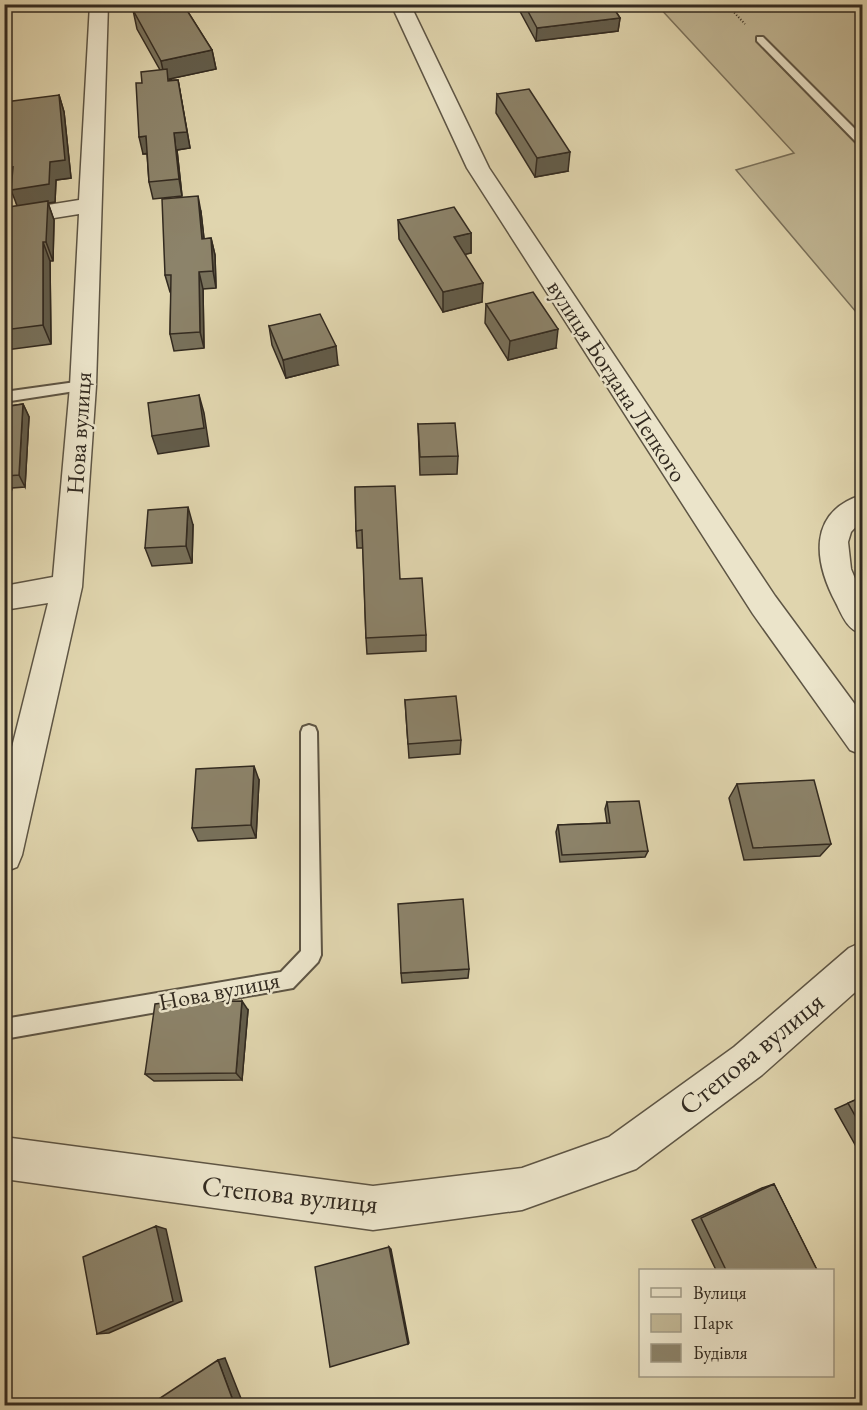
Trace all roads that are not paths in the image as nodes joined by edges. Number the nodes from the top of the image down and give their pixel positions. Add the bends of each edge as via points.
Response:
1 (99, 4) edge
2 (400, 4) edge
3 (760, 39) dead end
4 (862, 142) edge
5 (90, 206) junction
6 (4, 219) edge
7 (83, 386) junction
8 (4, 397) edge
9 (862, 506) edge
10 (67, 587) junction
11 (4, 598) edge
12 (862, 621) edge
13 (309, 732) dead end
14 (862, 740) edge
15 (4, 855) edge
16 (862, 961) edge
17 (4, 1029) edge
18 (4, 1158) edge

1 - 5 street, Нова вулиця
2 - 14 street, вулиця Богдана Лепкого via 478,168 764,605
3 - 4 lane
5 - 6 street
5 - 7 street, Нова вулиця
7 - 8 lane
7 - 10 street, Нова вулиця
9 - 12 street via 846,517 835,536 833,562 847,598
10 - 11 street
10 - 15 street, Нова вулиця
13 - 17 lane, Нова вулиця via 311,955 286,981
16 - 18 street, Степова вулиця via 747,1060 621,1154 522,1189 373,1208

